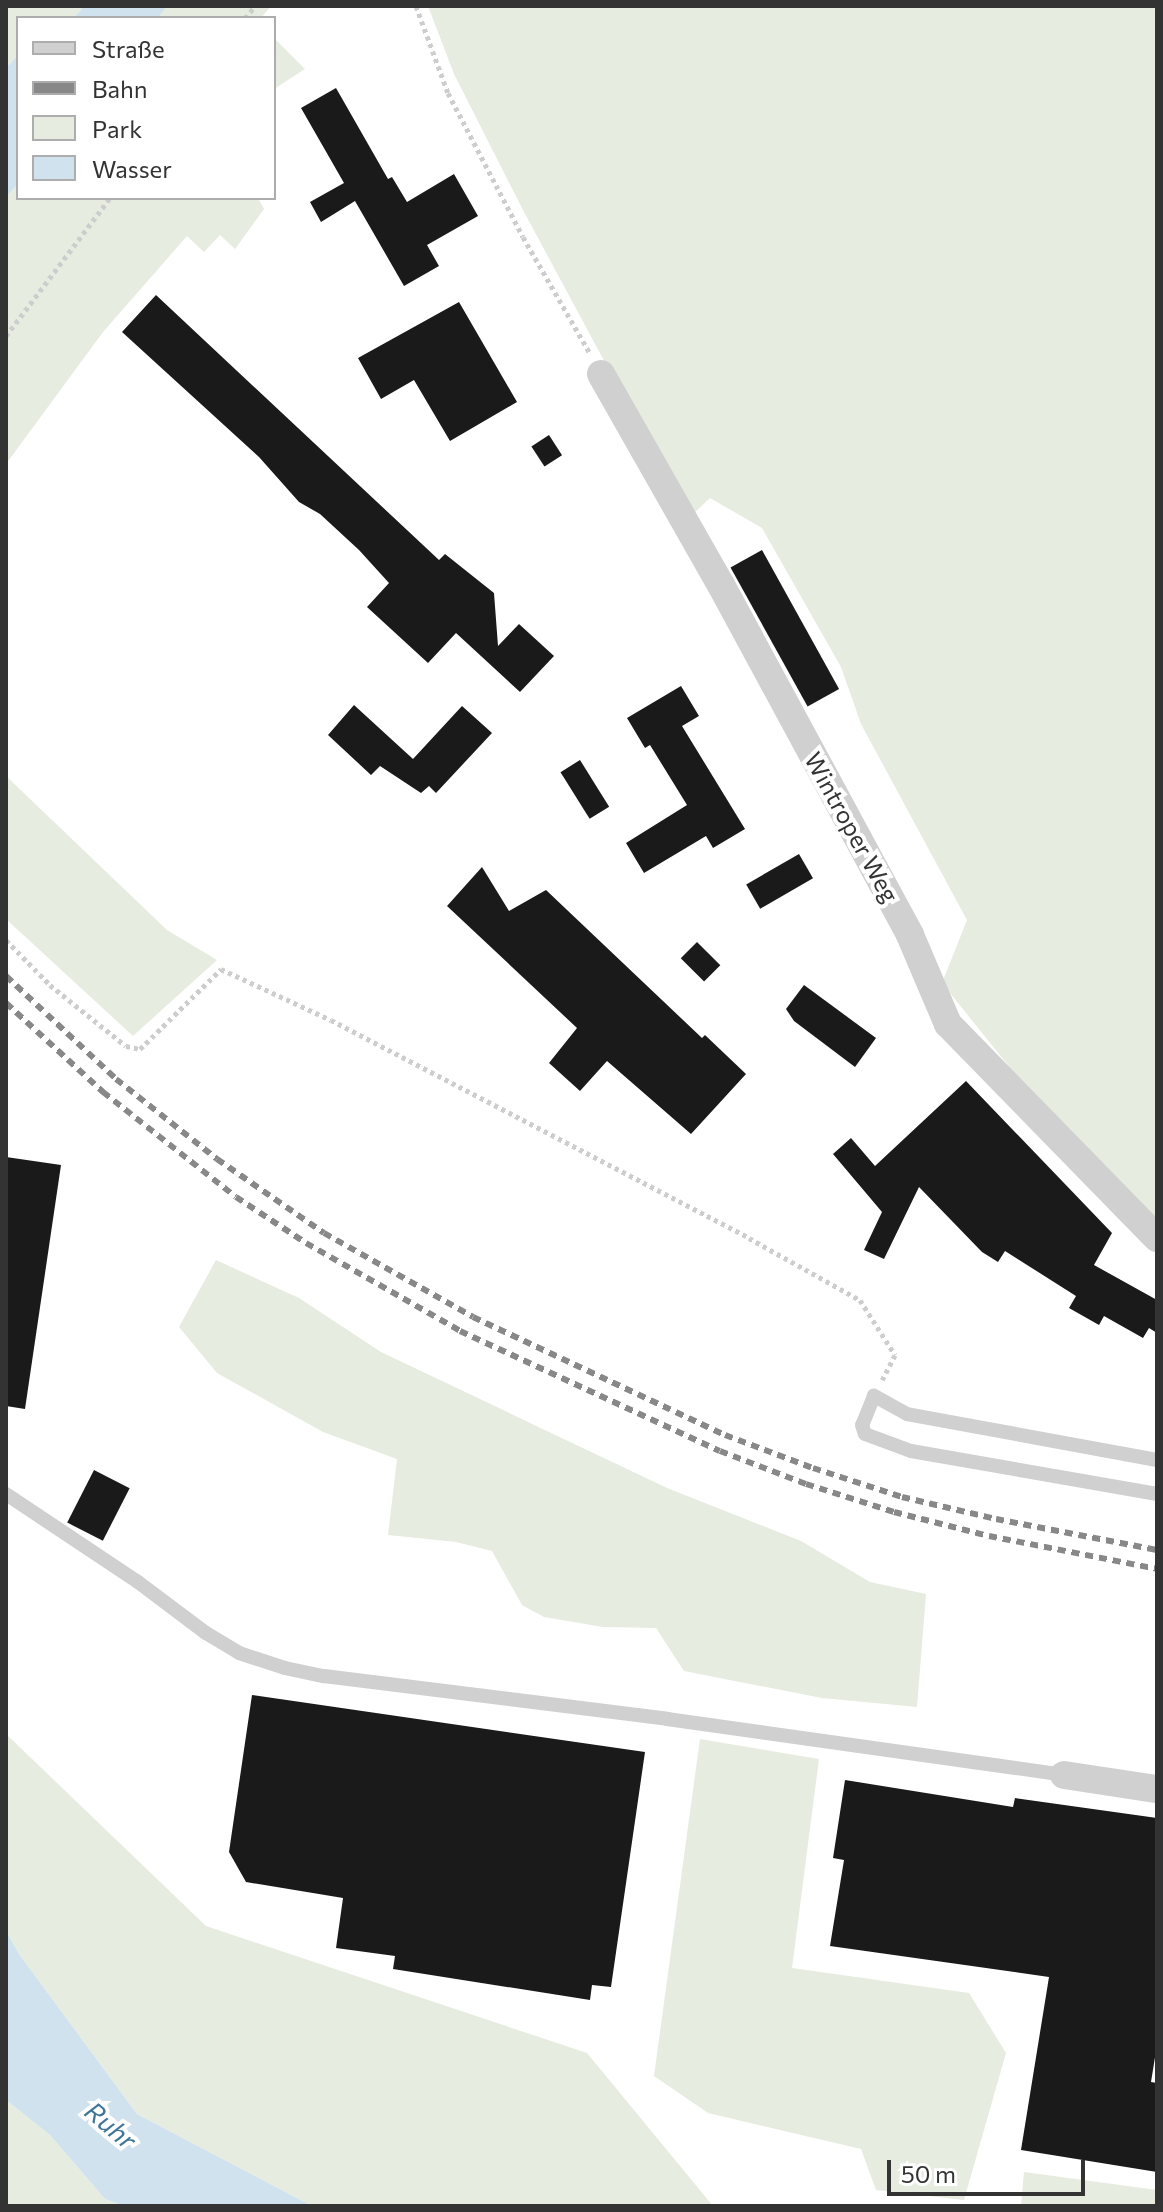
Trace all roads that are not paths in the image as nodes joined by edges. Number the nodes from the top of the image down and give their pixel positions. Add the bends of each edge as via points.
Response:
1 (601, 374) road end
2 (1157, 1238) edge
3 (1157, 1460) edge
4 (6, 1494) edge
5 (1157, 1494) edge
6 (1064, 1775) joint
7 (1157, 1789) edge

1 - 2 street, Wintroper Weg via 910,935 948,1024
3 - 5 lane via 949,1424 907,1414 874,1396 862,1425 865,1434 911,1451
4 - 6 lane via 206,1633 239,1653 285,1668
6 - 7 street

